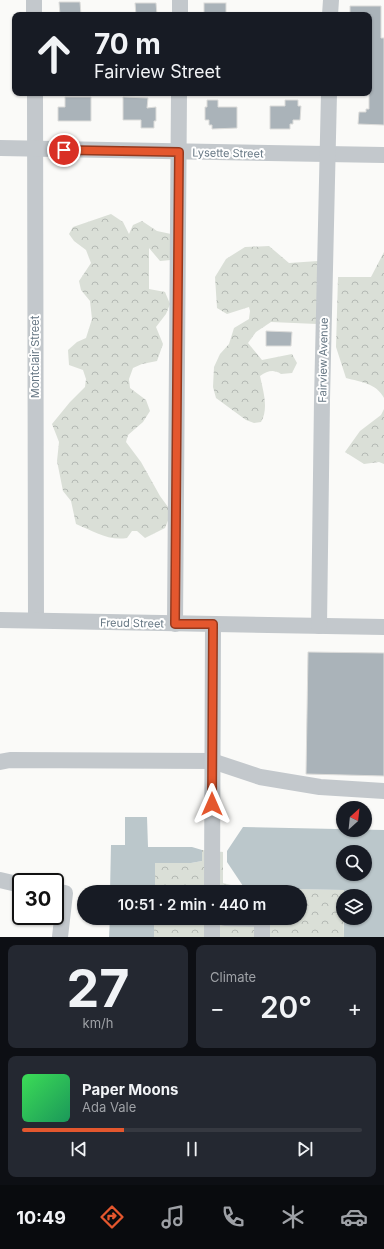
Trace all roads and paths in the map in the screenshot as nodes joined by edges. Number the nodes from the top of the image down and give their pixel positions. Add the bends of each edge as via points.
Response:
1 (34, 0) edge
2 (180, 0) edge
3 (331, 0) edge
4 (34, 12) edge
5 (180, 12) edge
6 (330, 12) edge
7 (35, 96) edge
8 (179, 96) edge
9 (329, 96) edge
10 (0, 148) edge
11 (35, 149) junction
12 (179, 152) junction
13 (328, 155) junction
14 (384, 155) edge
15 (0, 620) edge
16 (36, 620) junction
17 (175, 624) junction
18 (213, 624) junction
19 (319, 626) junction
20 (384, 627) edge
21 (212, 761) junction
22 (0, 762) edge
23 (384, 791) edge
24 (0, 880) edge
25 (12, 882) edge
26 (212, 885) edge
27 (64, 893) edge
28 (64, 908) edge
29 (62, 925) edge
30 (212, 925) edge
31 (262, 925) edge
32 (60, 937) edge
33 (212, 937) edge
34 (262, 937) edge

1 - 4 street
2 - 5 street
3 - 6 street
7 - 11 street, Montclair Street
8 - 12 street
9 - 13 street, Fairview Avenue
10 - 11 street, Lysette Street
11 - 12 street, Lysette Street
11 - 16 street, Montclair Street
12 - 13 street, Lysette Street
12 - 17 street
13 - 14 street, Lysette Street
13 - 19 street, Fairview Avenue
15 - 16 street, Freud Street
16 - 17 street, Freud Street
17 - 18 street, Freud Street
18 - 19 street, Freud Street
18 - 21 street
19 - 20 street, Freud Street
21 - 22 street
21 - 23 street via 260,776 320,787
21 - 26 street
24 - 25 street
27 - 28 street
29 - 32 street
30 - 33 street
31 - 34 street

